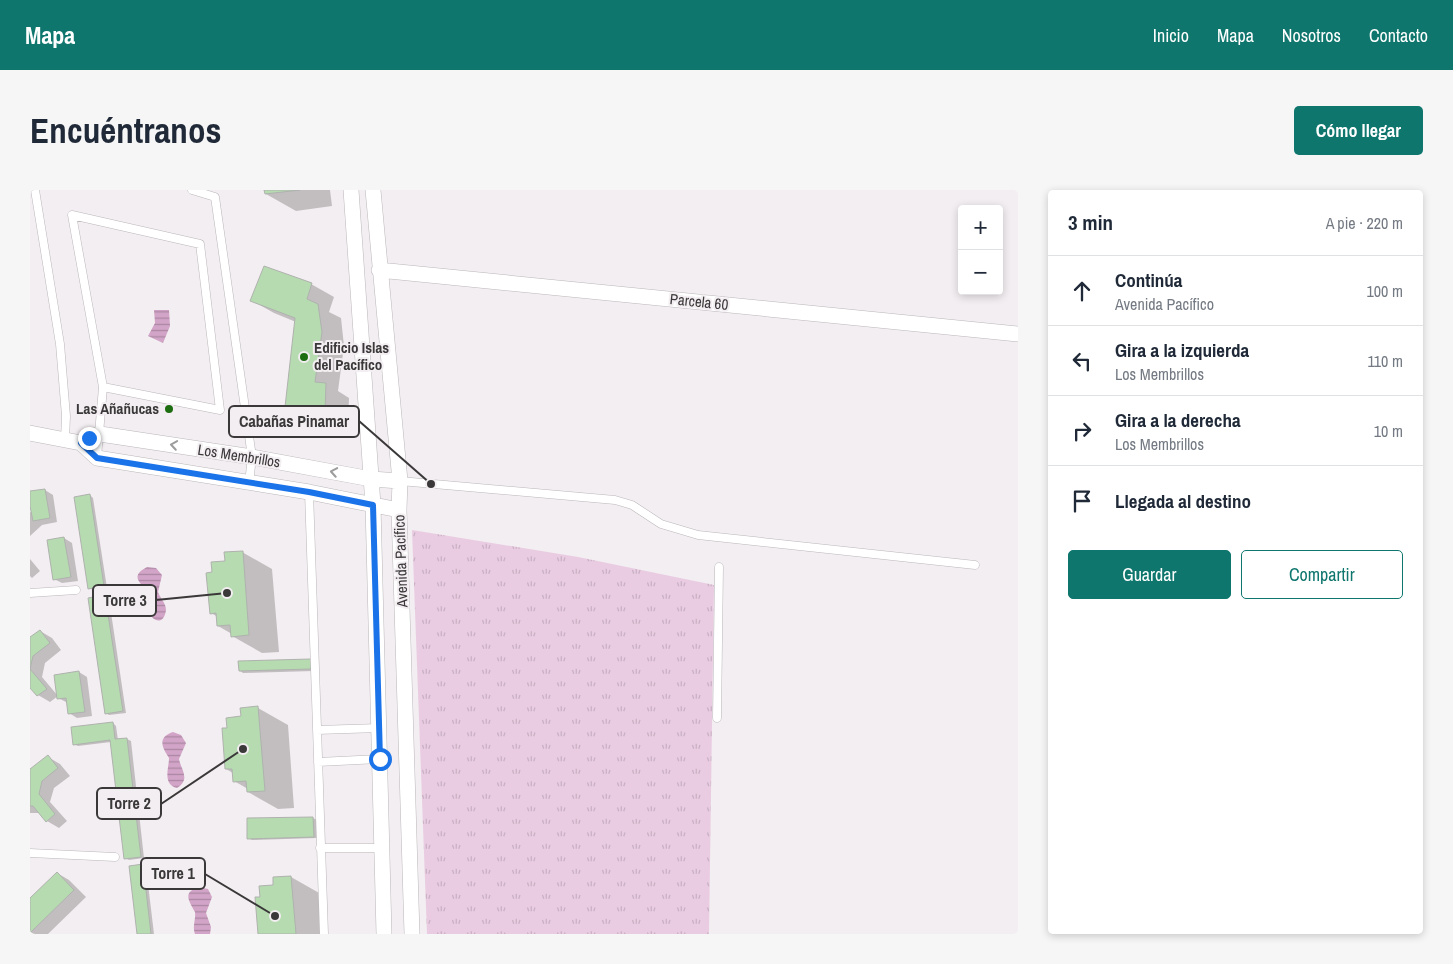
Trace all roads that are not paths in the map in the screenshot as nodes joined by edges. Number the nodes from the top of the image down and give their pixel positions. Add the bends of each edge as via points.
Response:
1 (35, 190) edge
2 (192, 190) edge
3 (351, 190) edge
4 (373, 190) edge
5 (380, 270) junction
6 (1018, 334) edge
7 (103, 387) junction
8 (30, 433) edge
9 (100, 434) junction
10 (65, 440) junction
11 (81, 443) junction
12 (252, 457) junction
13 (97, 458) junction
14 (371, 479) junction
15 (400, 481) junction
16 (249, 483) junction
17 (309, 492) junction
18 (373, 505) junction
19 (399, 510) junction
20 (975, 565) dead end
21 (719, 567) dead end
22 (76, 590) dead end
23 (30, 593) edge
24 (717, 718) dead end
25 (378, 728) junction
26 (317, 730) junction
27 (380, 759) junction
28 (318, 762) junction
29 (320, 848) junction
30 (382, 848) junction
31 (30, 853) edge
32 (115, 857) dead end
33 (324, 934) edge
34 (384, 934) edge
35 (412, 934) edge

1 - 10 lane via 60,344
2 - 12 lane via 215,197
3 - 14 street, Avenida Pacífico
4 - 5 street, Avenida Pacífico
5 - 6 street, Parcela 60
5 - 15 street, Avenida Pacífico
7 - 7 lane via 101,377 72,215 200,244 220,410
7 - 9 lane
8 - 10 street
9 - 11 street
12 -> 9 street, Los Membrillos
9 - 13 lane
10 - 11 street
11 - 13 street
14 -> 12 street, Los Membrillos
12 - 16 lane
13 - 16 street, Los Membrillos
14 - 15 street, Los Membrillos
14 - 18 street, Avenida Pacífico
15 - 19 street, Avenida Pacífico
15 - 20 lane via 615,500 632,505 661,524 698,535
16 - 17 street, Los Membrillos
17 - 18 street, Los Membrillos
17 - 26 lane
18 - 19 street, Los Membrillos
18 - 25 street, Avenida Pacífico
19 - 35 street, Avenida Pacífico
21 - 24 lane
22 - 23 lane
25 - 26 lane
25 - 27 street, Avenida Pacífico
26 - 28 lane
27 - 28 lane
27 - 30 street, Avenida Pacífico
28 - 29 lane
29 - 30 lane
29 - 33 lane
30 - 34 street, Avenida Pacífico
31 - 32 lane

